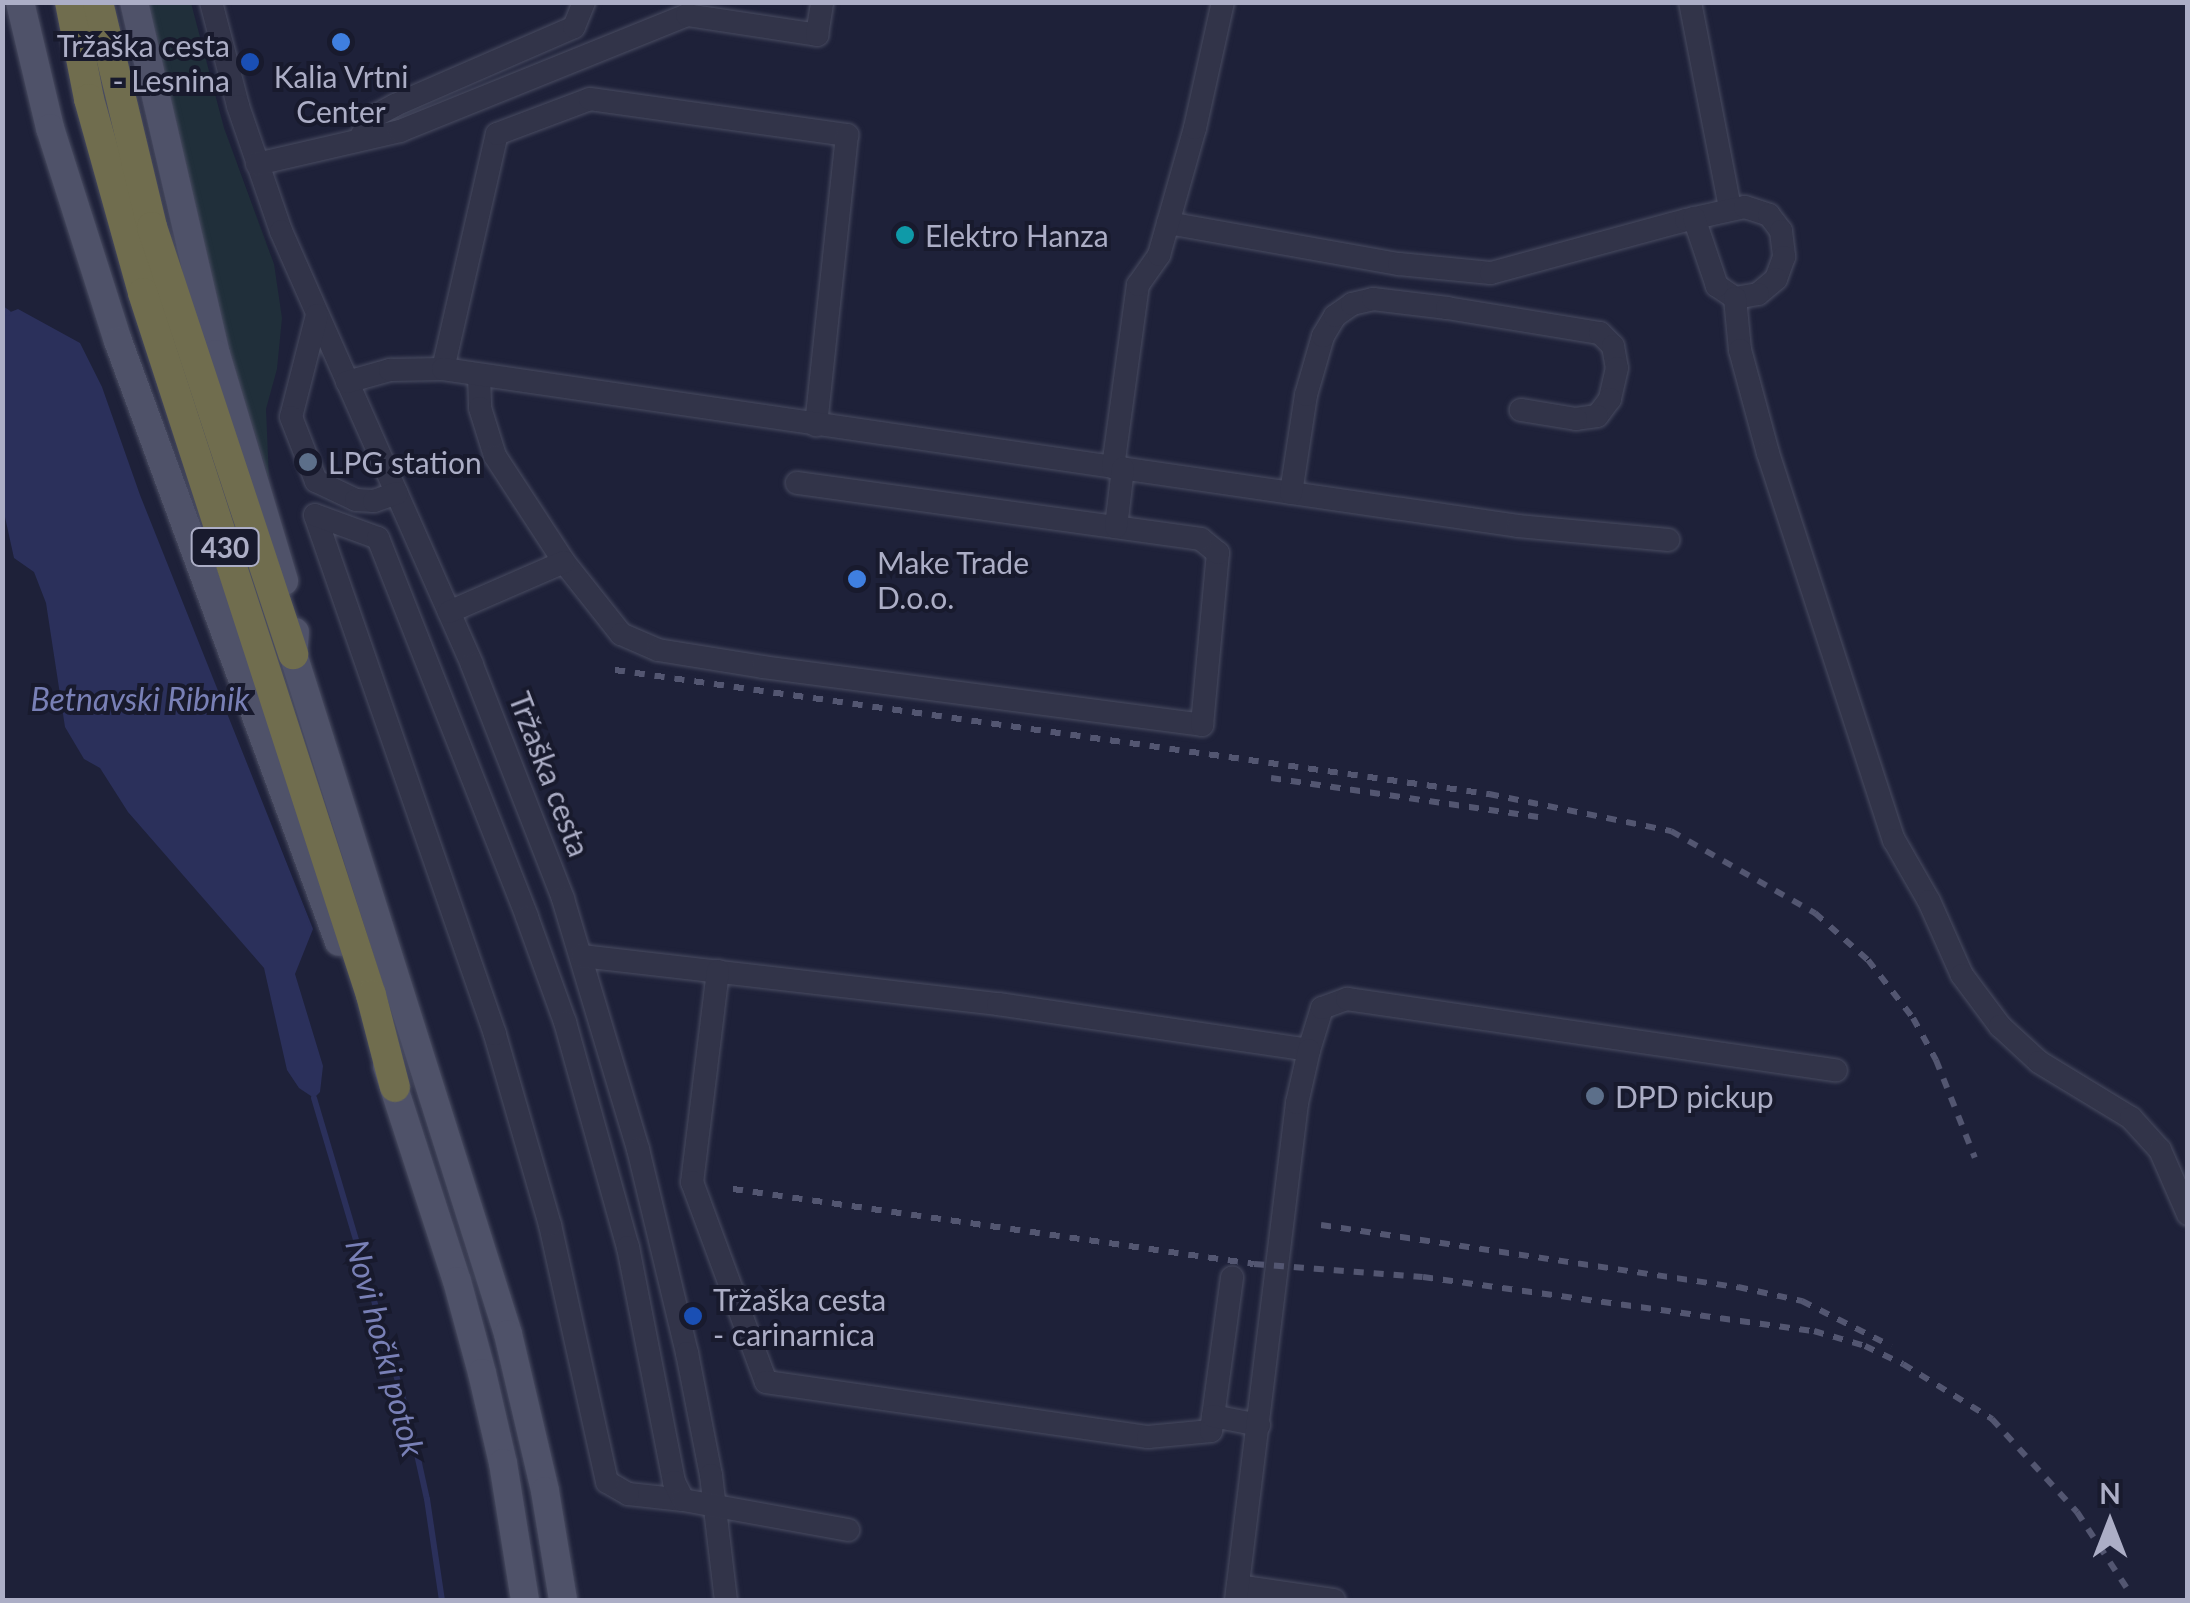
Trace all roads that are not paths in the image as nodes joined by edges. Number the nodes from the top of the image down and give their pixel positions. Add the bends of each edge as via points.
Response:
1 (20, 2) edge
2 (70, 2) edge
3 (98, 2) edge
4 (134, 2) edge
5 (211, 2) edge
6 (584, 2) edge
7 (822, 2) edge
8 (1224, 2) edge
9 (1690, 2) edge
10 (689, 9) edge
11 (360, 140) junction
12 (257, 164) junction
13 (1730, 208) junction
14 (1694, 218) junction
15 (1168, 222) junction
16 (1735, 298) junction
17 (317, 315) junction
18 (442, 369) junction
19 (480, 375) junction
20 (347, 382) junction
21 (1520, 410) dead end
22 (816, 425) junction
23 (1118, 468) junction
24 (797, 483) dead end
25 (397, 493) junction
26 (1291, 493) junction
27 (1116, 528) junction
28 (1668, 540) dead end
29 (564, 562) junction
30 (450, 612) junction
31 (294, 654) junction
32 (499, 730) junction
33 (462, 745) junction
34 (582, 956) junction
35 (718, 971) junction
36 (1309, 1050) junction
37 (1836, 1070) dead end
38 (396, 1087) junction
39 (2188, 1214) edge
40 (1232, 1277) dead end
41 (1214, 1416) junction
42 (1258, 1425) junction
43 (683, 1500) junction
44 (715, 1505) junction
45 (848, 1530) dead end
46 (1237, 1593) edge
47 (524, 1598) edge
48 (563, 1600) edge
49 (726, 1600) edge
50 (1334, 1600) edge

1 - 38 main road via 55,146 118,341
2 - 38 highway, 430 via 138,276
3 - 31 highway, 430 via 157,244
4 - 31 main road via 216,354 296,620
5 - 12 street, Tržaška cesta
6 - 11 street via 574,27 395,105 371,118
7 - 10 street via 817,36
8 - 15 street
9 - 13 street
10 - 11 street via 400,131
11 - 12 street
12 - 17 street, Tržaška cesta
13 - 14 street
13 - 16 street via 1769,215 1784,257 1776,279 1758,294
14 - 15 street via 1492,273 1399,264
14 - 16 street via 1717,286
15 - 23 street via 1159,254 1138,285
16 - 39 street via 1740,350 1768,452 1894,840 1962,975 2000,1026 2039,1062 2131,1118 2160,1150
17 - 20 street, Tržaška cesta
17 - 25 street via 291,417 316,481 356,500
18 - 19 street
18 - 20 street via 390,370
18 - 22 street via 497,134 590,99 847,136
19 - 22 street
19 - 29 street via 480,408 495,456
20 - 25 street, Tržaška cesta
21 - 26 street via 1597,416 1610,399 1617,368 1613,346 1600,333 1466,311 1373,299 1352,304 1323,336
22 - 23 street
23 - 26 street
23 - 27 street
24 - 27 street
25 - 30 street, Tržaška cesta
26 - 28 street
27 - 29 street via 1200,539 1218,552 1202,726 658,650 621,634
29 - 30 street
30 - 32 street, Tržaška cesta
31 - 48 main road, 430 via 508,1334 546,1491
32 - 33 street
32 - 34 street, Tržaška cesta
33 - 43 street via 565,1022 628,1247
33 - 43 street via 378,538 315,516 495,1034 550,1225 608,1482 628,1494
34 - 35 street
34 - 44 street, Tržaška cesta via 688,1353
35 - 36 street
35 - 41 street via 692,1182 766,1382 1148,1437 1211,1431
36 - 37 street via 1322,1008 1346,998
36 - 42 street
38 - 47 main road, 430 via 482,1373
40 - 41 street
41 - 42 street
42 - 46 street
43 - 44 street
44 - 45 street
44 - 49 street, Tržaška cesta
46 - 50 street

